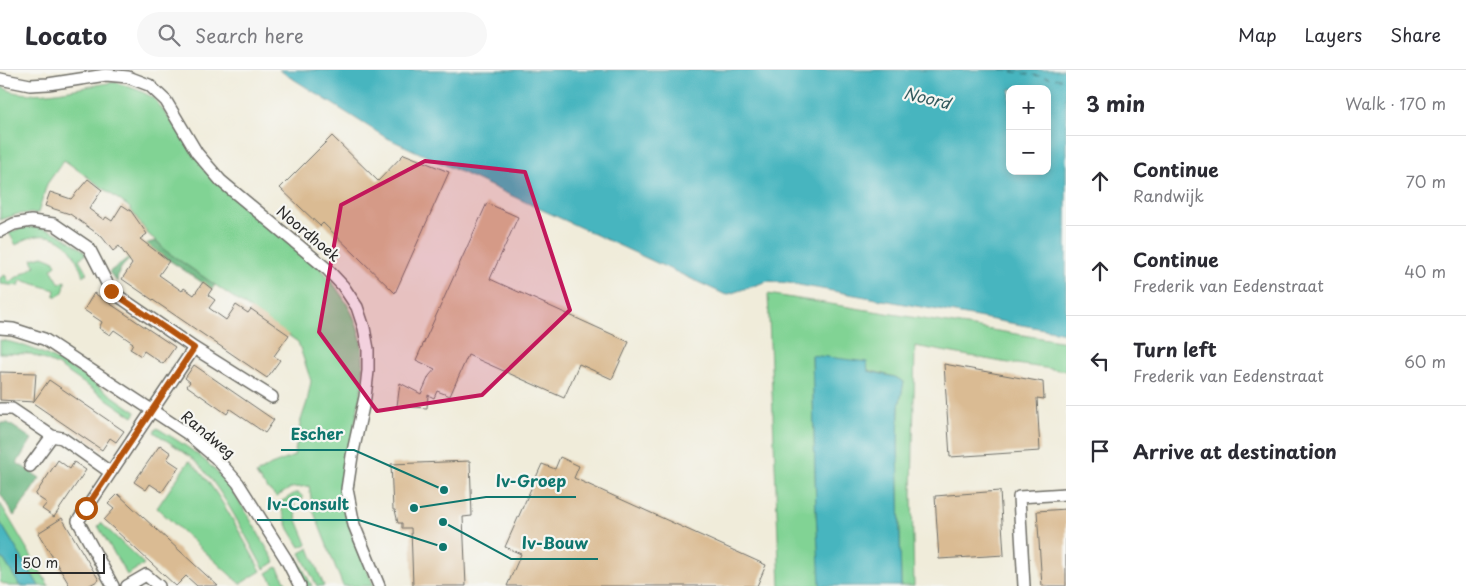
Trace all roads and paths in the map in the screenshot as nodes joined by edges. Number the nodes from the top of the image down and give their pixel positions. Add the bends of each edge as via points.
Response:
1 (0, 79) edge
2 (0, 231) edge
3 (0, 328) edge
4 (194, 348) junction
5 (272, 397) dead end
6 (0, 409) edge
7 (153, 410) junction
8 (52, 436) junction
9 (30, 466) dead end
10 (110, 472) junction
11 (1066, 494) edge
12 (113, 586) edge
13 (127, 586) edge
14 (159, 586) edge
15 (300, 586) edge
16 (379, 586) edge
17 (1024, 586) edge

1 - 16 street, Noordhoek via 30,85 106,75 128,77 149,85 166,101 197,152 220,181 327,268 343,286 356,307 368,349 365,397 347,489 354,526
2 - 4 street via 30,221 54,224 88,248 111,291
3 - 7 street, Randweg via 44,339
4 - 5 street
4 - 7 street
6 - 8 street via 12,409
7 - 10 street
7 - 15 street, Randweg via 216,458 238,483
8 - 9 street
8 - 10 street via 62,438
10 - 12 street via 78,520
11 - 17 street via 1018,497
13 - 14 street via 146,575

